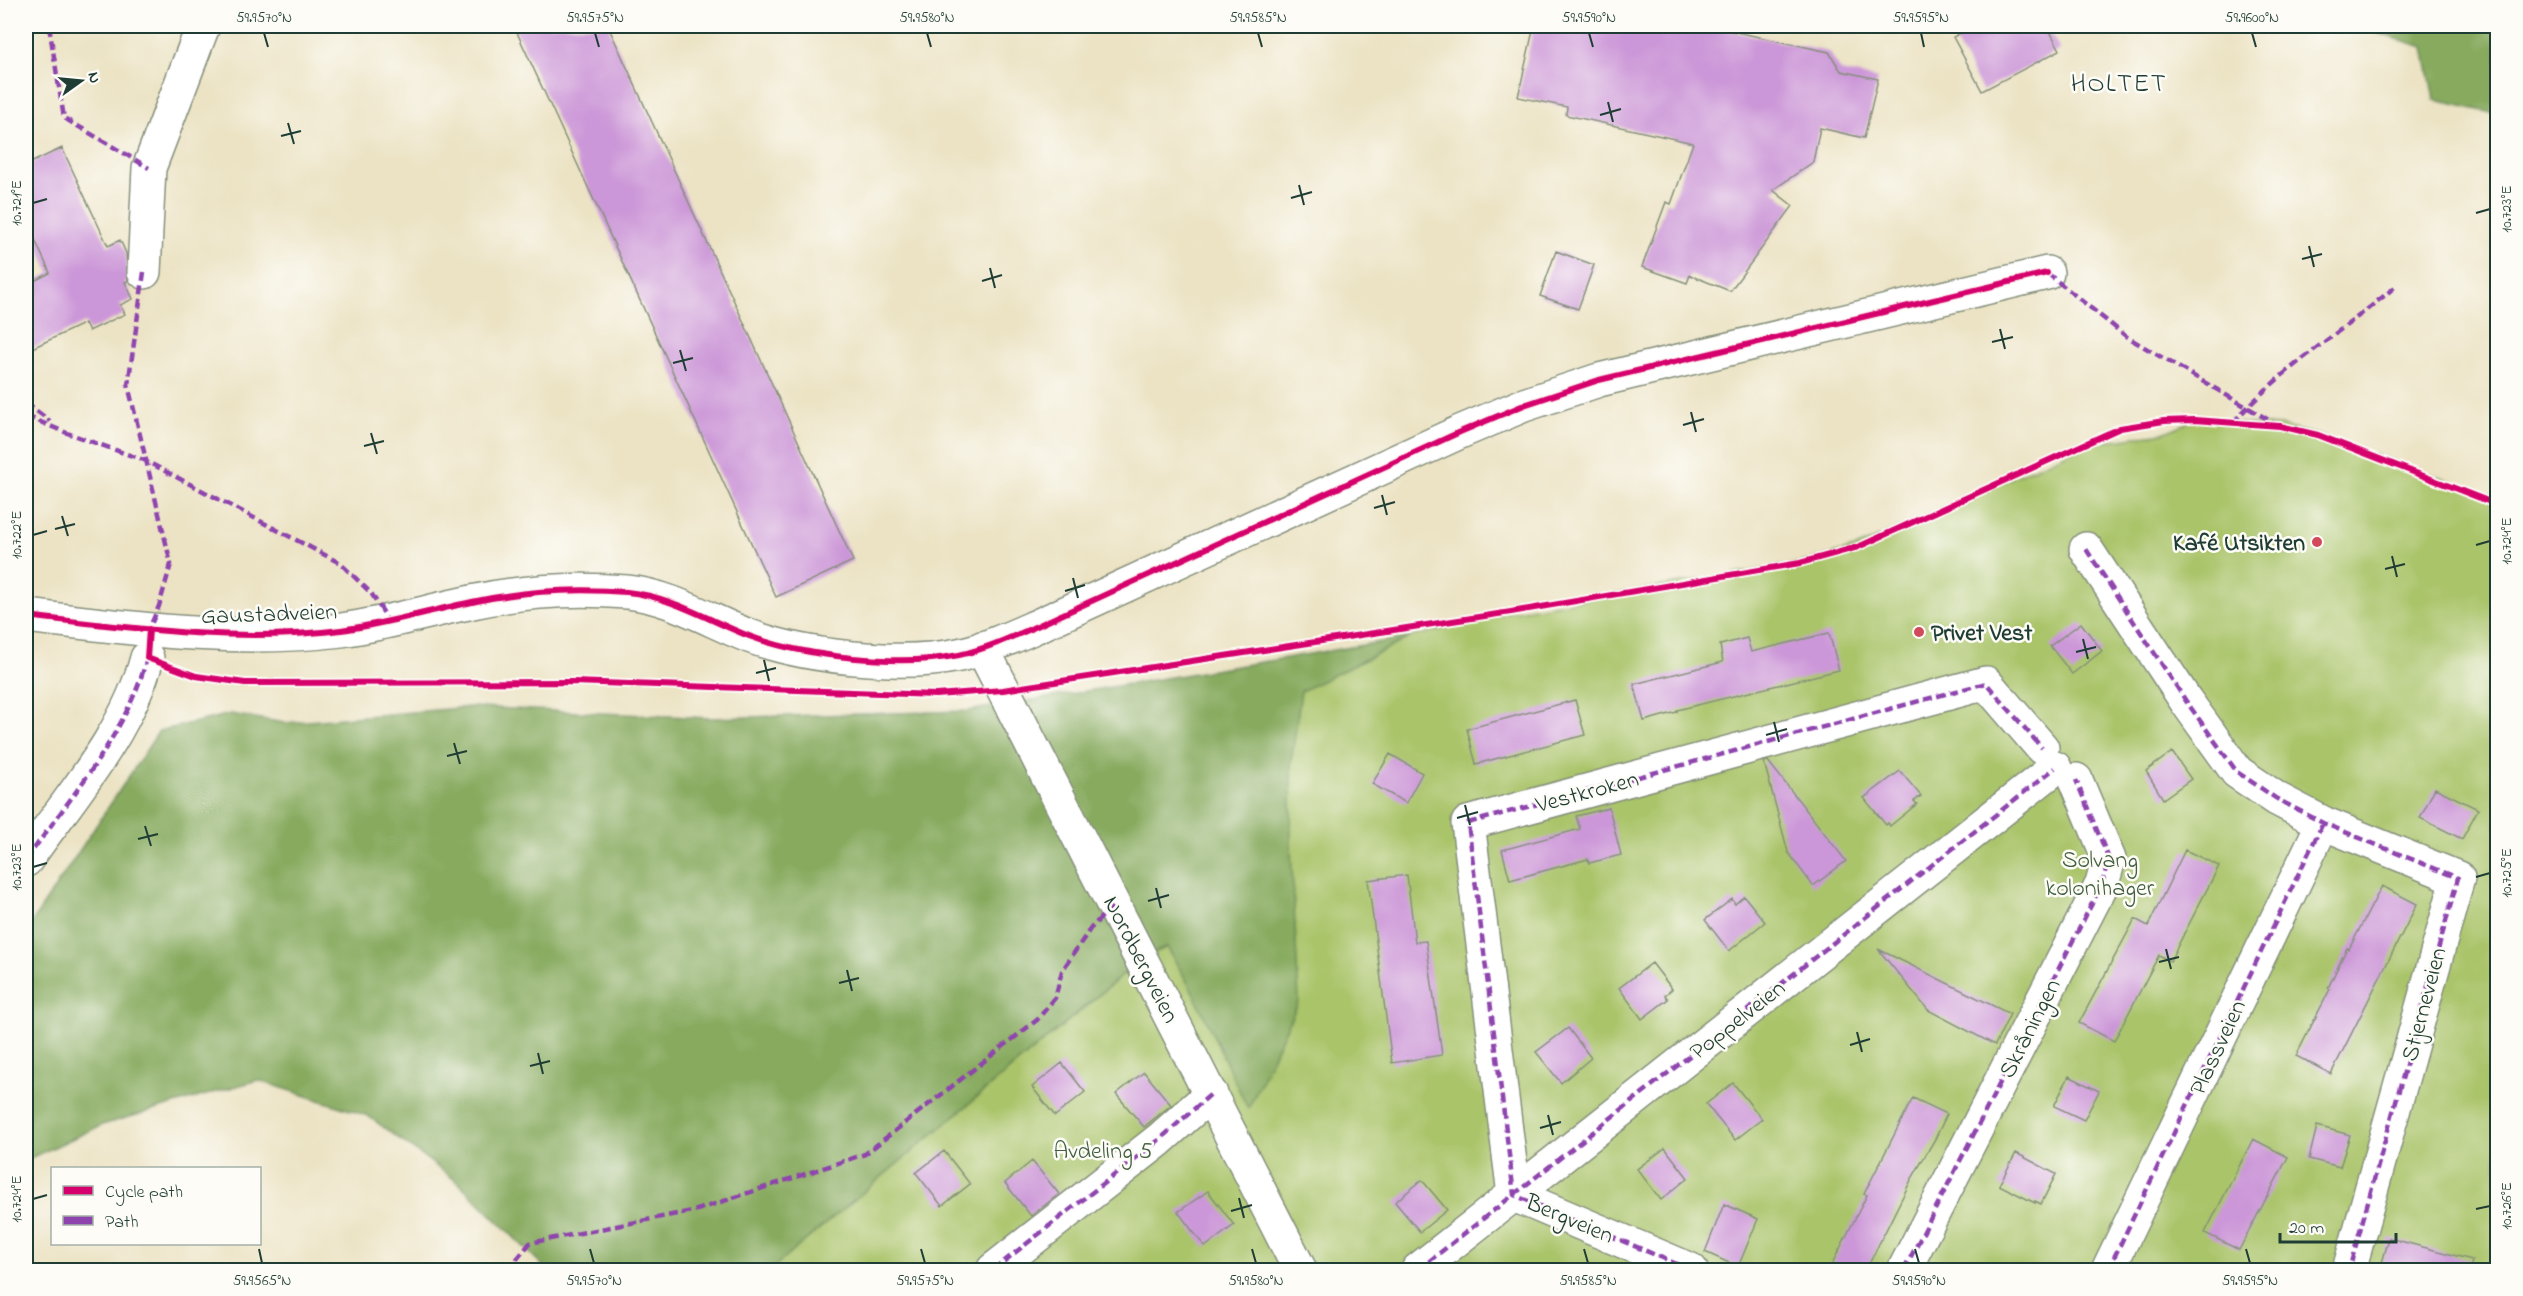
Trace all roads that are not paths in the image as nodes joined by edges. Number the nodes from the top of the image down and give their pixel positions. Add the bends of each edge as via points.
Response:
1 (203, 26) edge
2 (144, 272) dead end
3 (2047, 273) dead end
4 (2086, 549) dead end
5 (26, 616) edge
6 (982, 648) junction
7 (147, 658) dead end
8 (2058, 765) junction
9 (2323, 823) junction
10 (26, 860) edge
11 (1211, 1094) junction
12 (1514, 1195) junction
13 (993, 1270) edge
14 (1300, 1270) edge
15 (1418, 1270) edge
16 (1691, 1270) edge
17 (1904, 1270) edge
18 (2108, 1270) edge
19 (2349, 1270) edge

1 - 2 street via 149,168
3 - 6 street, Gaustadveien via 1599,380 1524,405
4 - 9 street via 2237,772 2277,800
5 - 6 street, Gaustadveien via 229,635 298,635 390,623 476,601 590,590 631,592 665,600 756,638 797,650 904,660 932,659
6 - 11 street, Nordbergveien
7 - 10 street via 133,699 113,736
8 - 12 street, Poppelveien
8 - 12 street, Vestkroken via 1986,683 1468,823
8 - 17 street, Skråningen via 2109,860 2102,884
9 - 18 street, Plassveien
9 - 19 street, Stjerneveien via 2458,878
11 - 13 street via 1159,1140
11 - 14 street, Nordbergveien
12 - 15 street, Poppelveien
12 - 16 street, Bergveien

